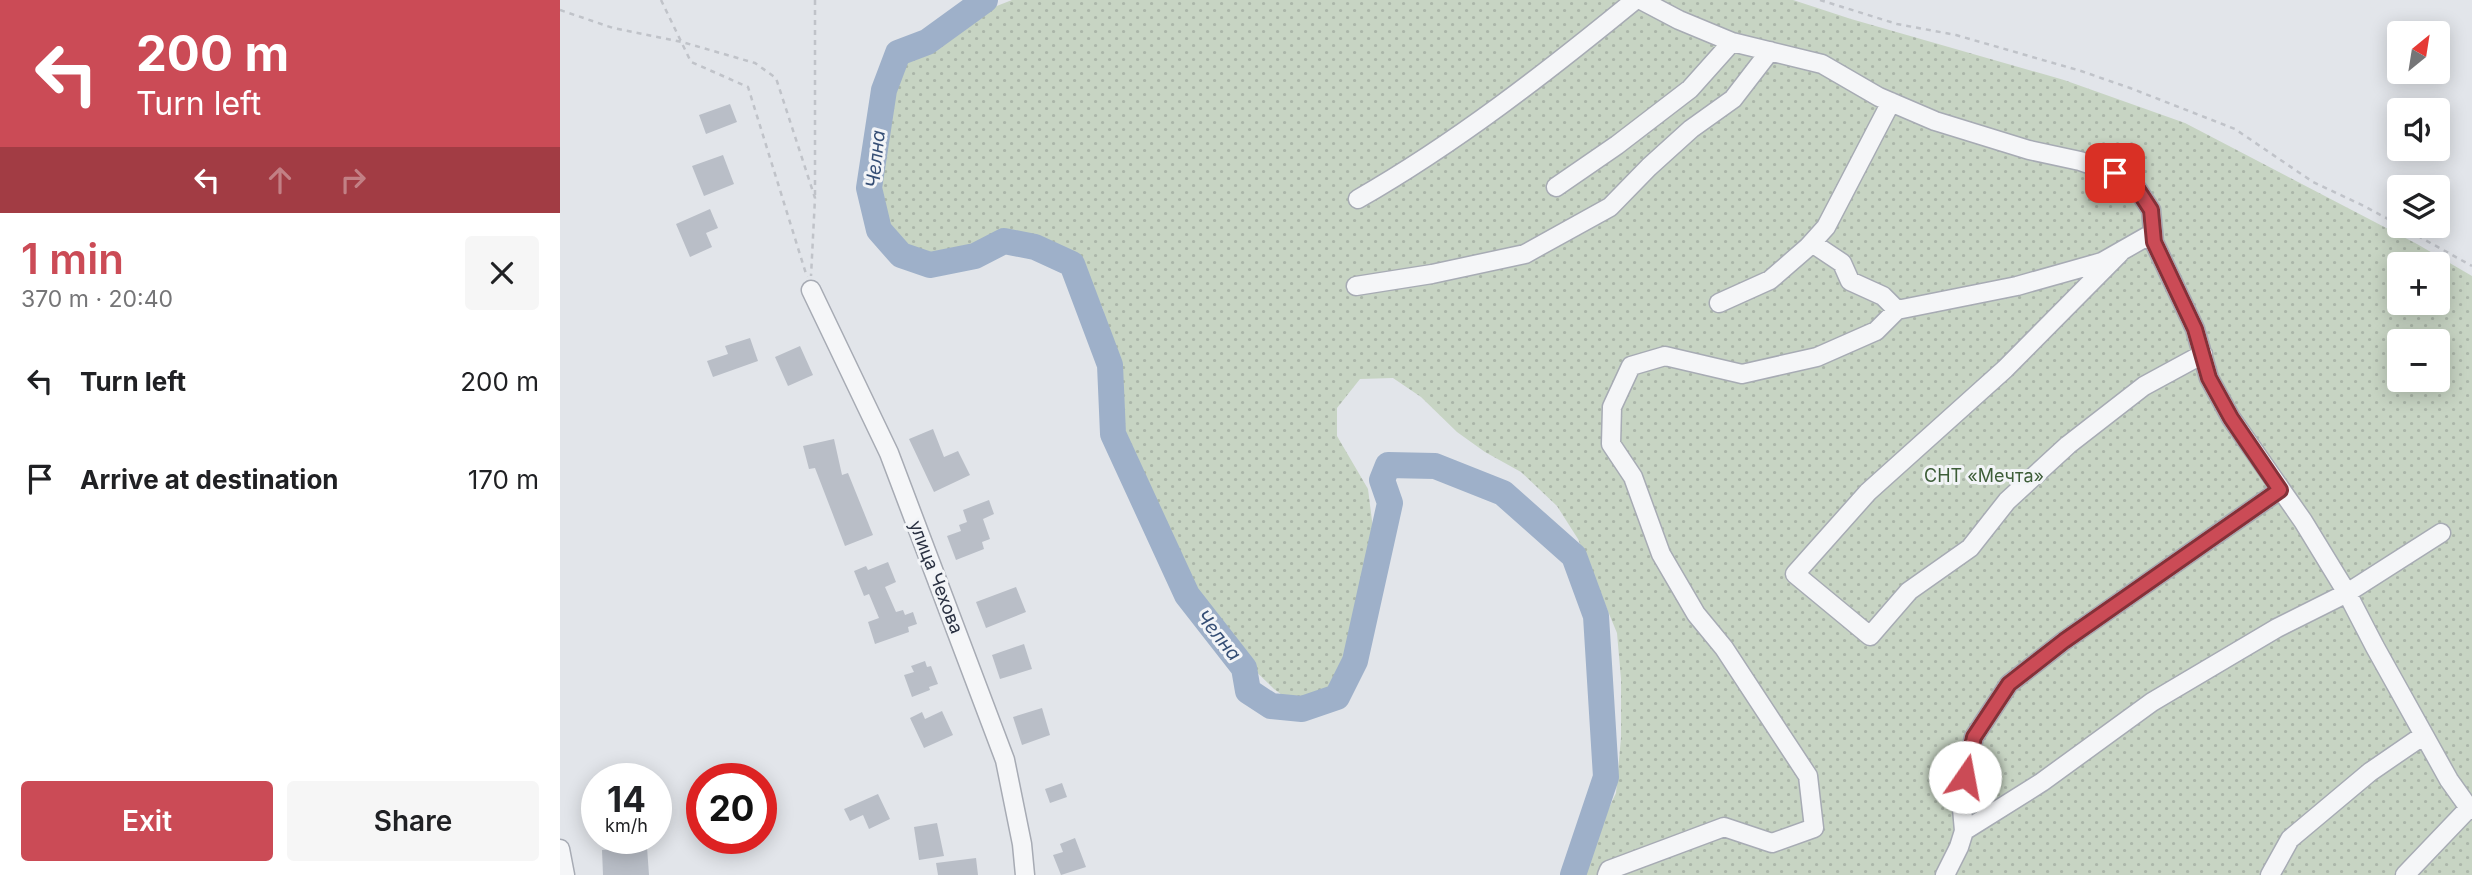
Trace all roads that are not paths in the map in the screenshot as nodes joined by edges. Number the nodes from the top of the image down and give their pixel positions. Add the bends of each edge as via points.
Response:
1 (1635, 0) edge
2 (1641, 0) edge
3 (1732, 41) junction
4 (1770, 51) junction
5 (1891, 102) junction
6 (1556, 187) dead end
7 (1357, 199) dead end
8 (2153, 233) junction
9 (1812, 243) junction
10 (2120, 253) junction
11 (1356, 286) dead end
12 (810, 290) road end
13 (1719, 303) dead end
14 (1897, 310) junction
15 (2203, 354) junction
16 (2280, 490) junction
17 (2441, 533) dead end
18 (2347, 593) junction
19 (2424, 735) junction
20 (2471, 808) edge
21 (1964, 831) junction
22 (560, 849) edge
23 (1608, 873) edge
24 (565, 875) edge
25 (1026, 875) edge
26 (1945, 875) edge
27 (2270, 875) edge
28 (2405, 875) edge

1 - 7 street via 1411,169
2 - 3 street
3 - 4 street
3 - 6 street via 1690,89
4 - 5 street via 1822,64
4 - 11 street via 1734,99 1691,129 1610,207 1525,254
5 - 8 street via 1935,121 2115,173 2138,190 2151,210
5 - 9 street via 1826,227
8 - 10 street
8 - 15 street
9 - 13 street via 1770,280
9 - 14 street via 1842,263 1850,281 1883,296
10 - 14 street via 2017,286
10 - 15 street via 2006,369 1868,492 1795,574 1870,636 1909,591 1970,548 2007,501 2068,445 2144,386
12 - 25 street, улица Чехова via 889,453 1005,760
14 - 23 street via 1875,331 1817,357 1742,374 1665,356 1631,366 1612,407 1611,444 1633,477 1661,554 1696,614 1724,648 1808,776 1814,828 1772,843 1724,827
15 - 16 street via 2209,378 2231,418
16 - 18 street
16 - 21 street via 2009,684 1974,737 1961,797
17 - 18 street
18 - 19 street
18 - 21 street via 2277,628 2152,702 2042,782
19 - 20 street
19 - 27 street via 2370,772 2290,839
20 - 28 street
21 - 26 street
22 - 24 street

